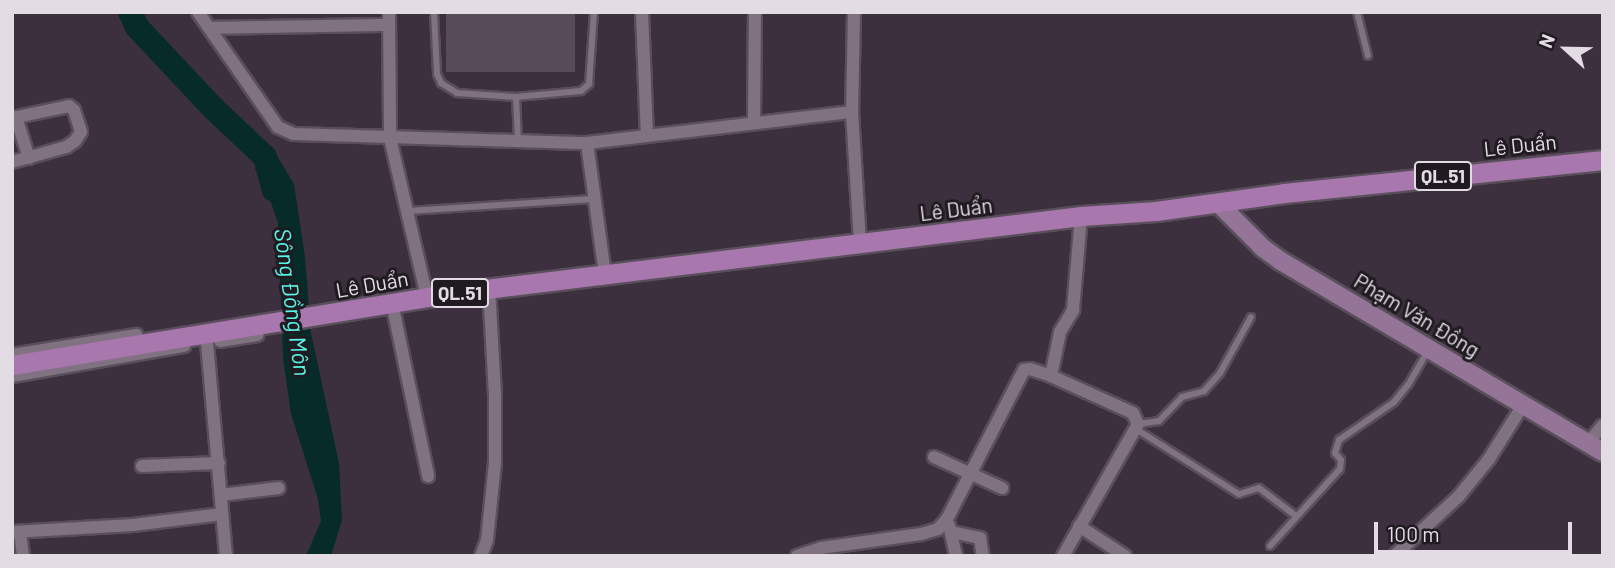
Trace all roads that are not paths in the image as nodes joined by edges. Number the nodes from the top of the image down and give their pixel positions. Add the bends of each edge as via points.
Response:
1 (198, 12) edge
2 (434, 12) edge
3 (594, 12) edge
4 (642, 12) edge
5 (755, 12) edge
6 (854, 12) edge
7 (1357, 12) edge
8 (389, 18) edge
9 (209, 28) junction
10 (1368, 56) dead end
11 (516, 97) junction
12 (852, 112) junction
13 (14, 117) edge
14 (754, 122) junction
15 (647, 135) junction
16 (390, 138) junction
17 (518, 141) junction
18 (587, 143) junction
19 (29, 158) junction
20 (1603, 160) edge
21 (12, 162) edge
22 (594, 199) junction
23 (1218, 203) junction
24 (407, 211) junction
25 (1081, 216) junction
26 (860, 244) junction
27 (605, 275) junction
28 (489, 289) junction
29 (427, 298) junction
30 (392, 303) junction
31 (1251, 317) dead end
32 (256, 325) junction
33 (206, 337) junction
34 (1429, 348) junction
35 (12, 355) edge
36 (12, 365) edge
37 (12, 376) edge
38 (1051, 376) junction
39 (1523, 405) junction
40 (1603, 425) edge
41 (1137, 427) junction
42 (1595, 447) edge
43 (934, 457) dead end
44 (219, 463) junction
45 (142, 466) dead end
46 (968, 472) junction
47 (428, 477) dead end
48 (279, 488) dead end
49 (1002, 488) dead end
50 (221, 495) junction
51 (222, 514) junction
52 (1296, 516) junction
53 (947, 519) junction
54 (1079, 526) junction
55 (16, 532) edge
56 (952, 532) junction
57 (1269, 547) dead end
58 (23, 556) edge
59 (226, 556) edge
60 (481, 556) edge
61 (797, 556) edge
62 (956, 556) edge
63 (983, 556) edge
64 (1063, 556) edge
65 (1125, 556) edge
66 (1394, 556) edge

1 - 9 street
2 - 11 lane via 441,83 457,93
3 - 11 lane via 589,84 581,91
4 - 15 street
5 - 14 street
6 - 12 street
7 - 10 lane
8 - 9 street
8 - 16 street
9 - 16 street via 278,127 294,134
11 - 17 lane
12 - 14 street
12 - 26 street
13 - 19 street
13 - 19 street via 69,106 74,110 81,132 75,141
14 - 15 street
15 - 18 street
16 - 17 street
16 - 24 street
17 - 18 street
18 - 22 street
19 - 21 street
20 - 23 main road, Lê Duẩn / QL.51
22 - 24 lane
22 - 27 street
23 - 25 main road, Lê Duẩn / QL.51
23 - 34 main road, Phạm Văn Đồng via 1281,261
24 - 29 street
25 - 26 main road, Lê Duẩn / QL.51
25 - 38 street via 1073,310 1060,332
26 - 27 main road, Lê Duẩn / QL.51
27 - 28 main road, Lê Duẩn / QL.51
28 - 29 main road, Lê Duẩn / QL.51
28 - 60 street via 495,462 487,540
29 - 30 main road, Lê Duẩn / QL.51
30 - 32 main road, Lê Duẩn / QL.51
30 - 47 street
31 - 41 lane via 1220,373 1204,391 1182,397 1160,421
32 - 33 main road, QL.51
32 - 35 street
33 - 36 main road, QL.51
33 - 37 street
33 - 44 street
34 - 39 main road, Phạm Văn Đồng
34 - 52 lane via 1394,402 1339,440 1335,453 1341,460 1340,469
38 - 41 street via 1133,413
38 - 46 street via 1024,370
39 - 42 main road, Phạm Văn Đồng
39 - 66 street via 1459,496
40 - 42 street
41 - 52 lane via 1239,494 1259,488
41 - 54 street
43 - 46 street
44 - 45 street
44 - 50 street
46 - 49 street
46 - 53 street
48 - 50 street
50 - 51 street
51 - 55 street
51 - 59 street
52 - 57 lane
53 - 56 street
53 - 61 street via 938,529 921,534 821,548
54 - 64 street
54 - 65 street
55 - 58 street
56 - 62 street
56 - 63 street via 980,538

